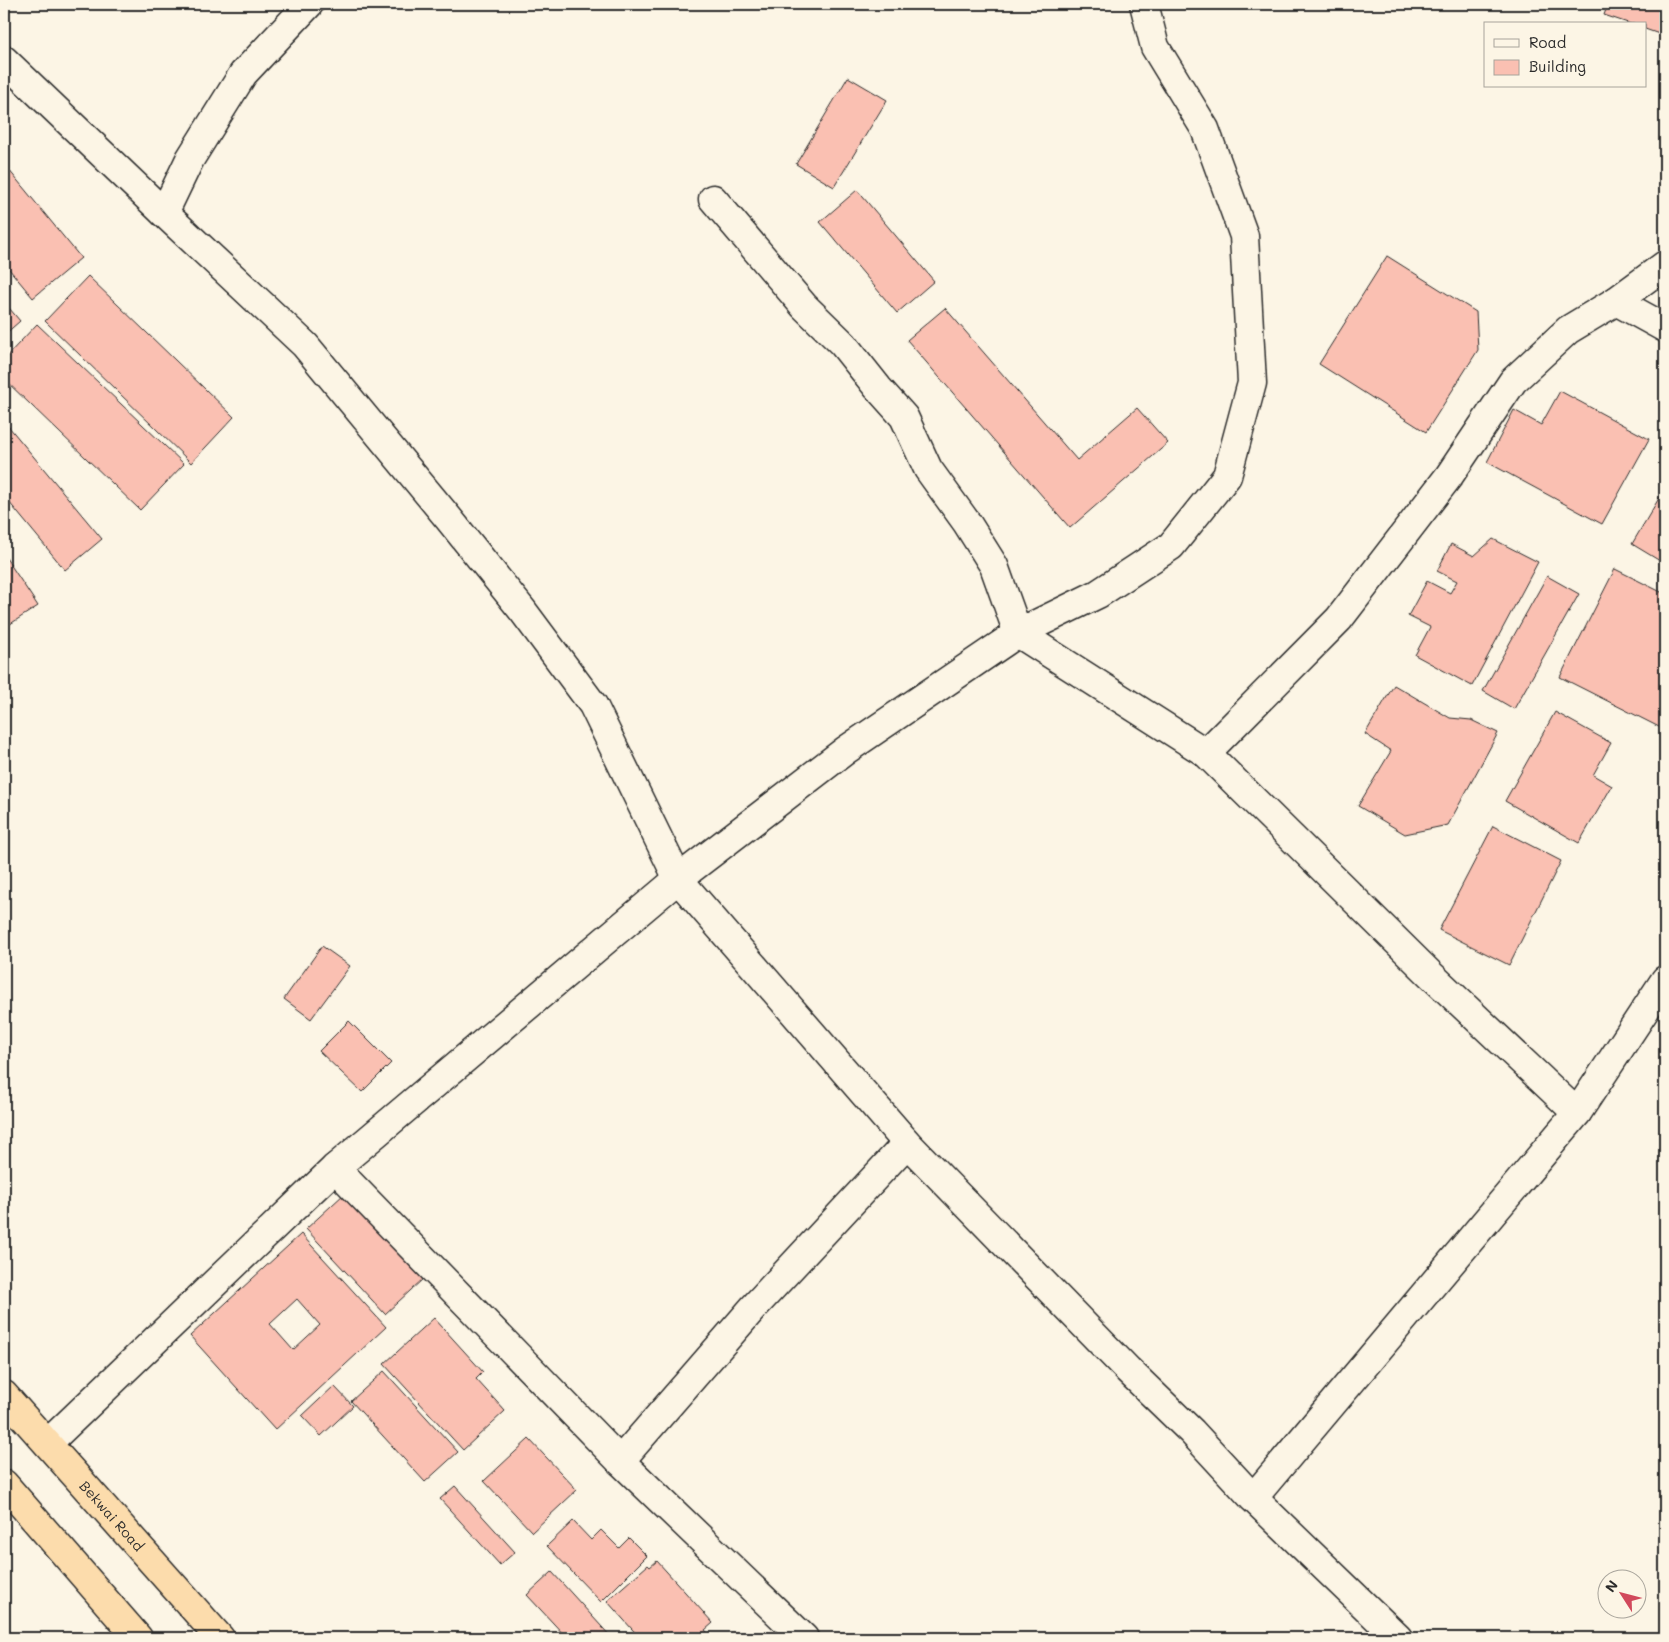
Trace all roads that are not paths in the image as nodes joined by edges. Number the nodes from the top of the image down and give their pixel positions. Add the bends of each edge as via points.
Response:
1 (309, 4) edge
2 (1144, 4) edge
3 (4, 60) edge
4 (713, 199) dead end
5 (164, 213) junction
6 (1665, 265) edge
7 (1616, 301) junction
8 (1665, 328) edge
9 (1018, 633) junction
10 (1206, 754) junction
11 (678, 879) junction
12 (1665, 980) edge
13 (1577, 1113) junction
14 (907, 1143) junction
15 (335, 1168) junction
16 (4, 1395) edge
17 (48, 1443) junction
18 (620, 1460) junction
19 (4, 1484) edge
20 (1253, 1498) junction
21 (138, 1638) edge
22 (220, 1638) edge
23 (804, 1638) edge
24 (1398, 1638) edge

1 - 5 street via 243,74 190,158
2 - 9 street via 1155,47 1205,129 1244,236 1252,382 1227,476 1171,546 1098,594
3 - 5 street
4 - 9 street via 904,417 928,469 994,566
5 - 11 street via 305,345 524,611 594,705
6 - 7 street
7 - 8 street
7 - 10 street via 1568,330 1513,382 1449,476 1339,619
9 - 10 street
9 - 11 street via 846,750
10 - 13 street
11 - 14 street
11 - 15 street
12 - 13 street
13 - 20 street
14 - 18 street via 754,1307
14 - 20 street
15 - 17 street
15 - 18 street
16 - 17 highway, Bekwai Road
17 - 22 highway, Bekwai Road
18 - 23 street
19 - 21 highway
20 - 24 street

